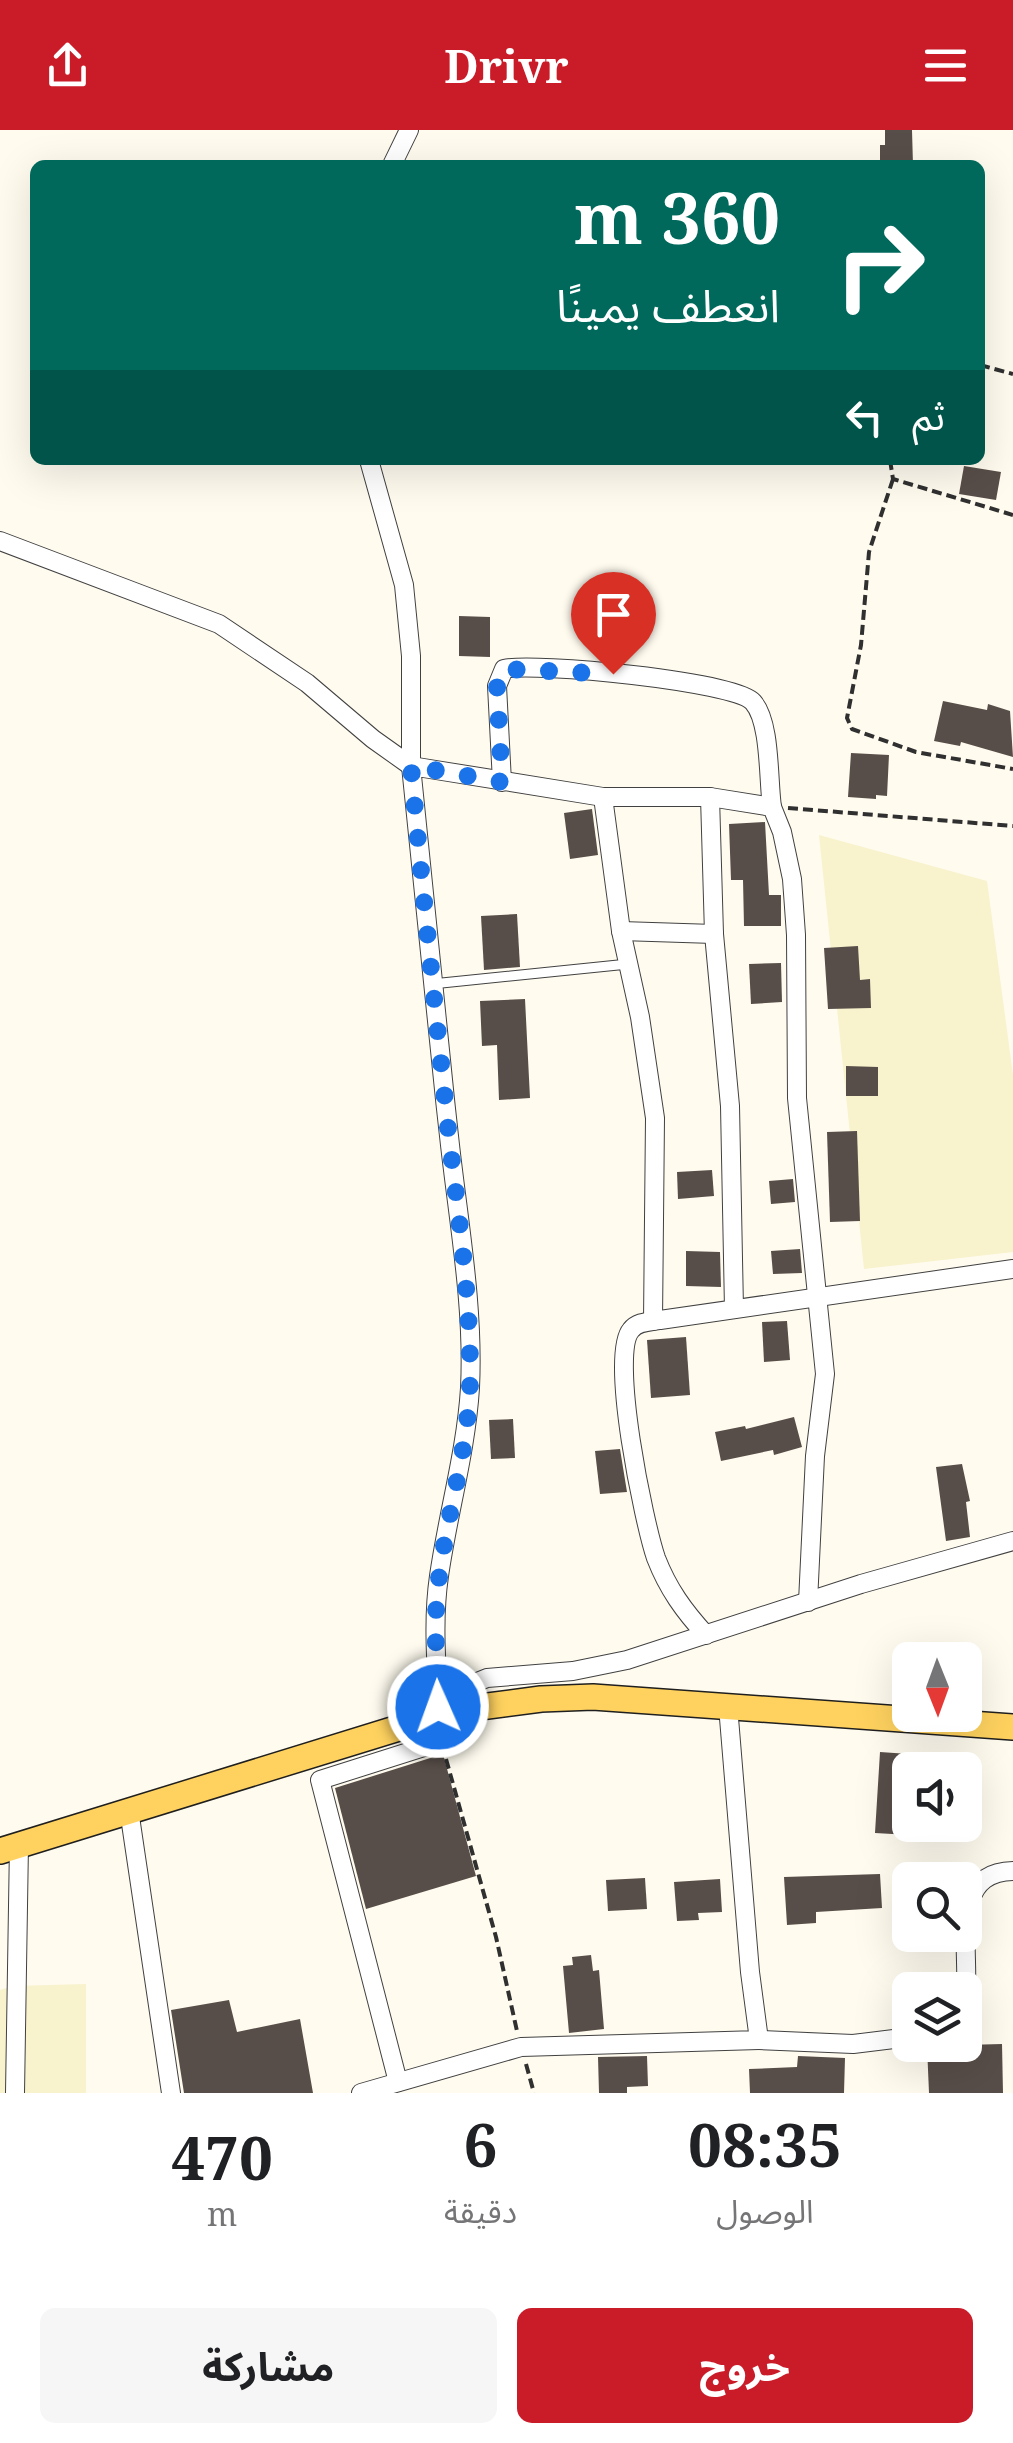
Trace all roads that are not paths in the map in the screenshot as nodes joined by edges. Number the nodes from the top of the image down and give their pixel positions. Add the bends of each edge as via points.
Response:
1 (409, 130) edge
2 (394, 160) edge
3 (370, 465) edge
4 (0, 540) edge
5 (411, 766) junction
6 (502, 782) junction
7 (603, 797) junction
8 (710, 797) junction
9 (772, 807) junction
10 (622, 930) junction
11 (714, 934) junction
12 (628, 964) junction
13 (431, 984) junction
14 (1013, 1269) edge
15 (816, 1297) junction
16 (734, 1309) junction
17 (652, 1322) junction
18 (1013, 1541) edge
19 (808, 1602) junction
20 (706, 1636) junction
21 (1013, 1704) edge
22 (728, 1706) junction
23 (440, 1718) junction
24 (1002, 1726) edge
25 (128, 1810) junction
26 (9, 1848) edge
27 (1013, 1871) edge
28 (966, 1972) edge
29 (892, 2039) edge
30 (760, 2040) junction
31 (398, 2082) junction
32 (15, 2093) edge
33 (171, 2093) edge
34 (360, 2093) edge

1 - 2 street
3 - 5 street via 404,585
4 - 5 street via 220,624 308,683
5 - 6 street
5 - 13 street
6 - 7 street
6 - 9 street via 497,686 504,669 639,676 707,684 752,701 765,738
7 - 8 street
7 - 10 street
8 - 9 street
8 - 11 street
9 - 15 street via 792,879 797,1098
10 - 11 street
10 - 12 street
11 - 16 street via 730,1106
12 - 13 lane
12 - 17 street via 655,1118
13 - 23 street via 465,1276 470,1387 438,1579
14 - 15 street
15 - 16 street
15 - 19 street via 825,1374
16 - 17 street
17 - 20 street via 628,1332 623,1355 636,1476 657,1560 677,1603
18 - 19 street
19 - 20 street
20 - 23 street via 573,1671 487,1678
21 - 24 main road
22 - 23 main road via 541,1699
22 - 24 main road
22 - 30 street
23 - 25 main road
23 - 31 street via 320,1780
25 - 26 main road
25 - 33 street
26 - 32 street
27 - 28 street via 983,1878 970,1893
29 - 30 street
30 - 31 street via 521,2047
31 - 34 street

